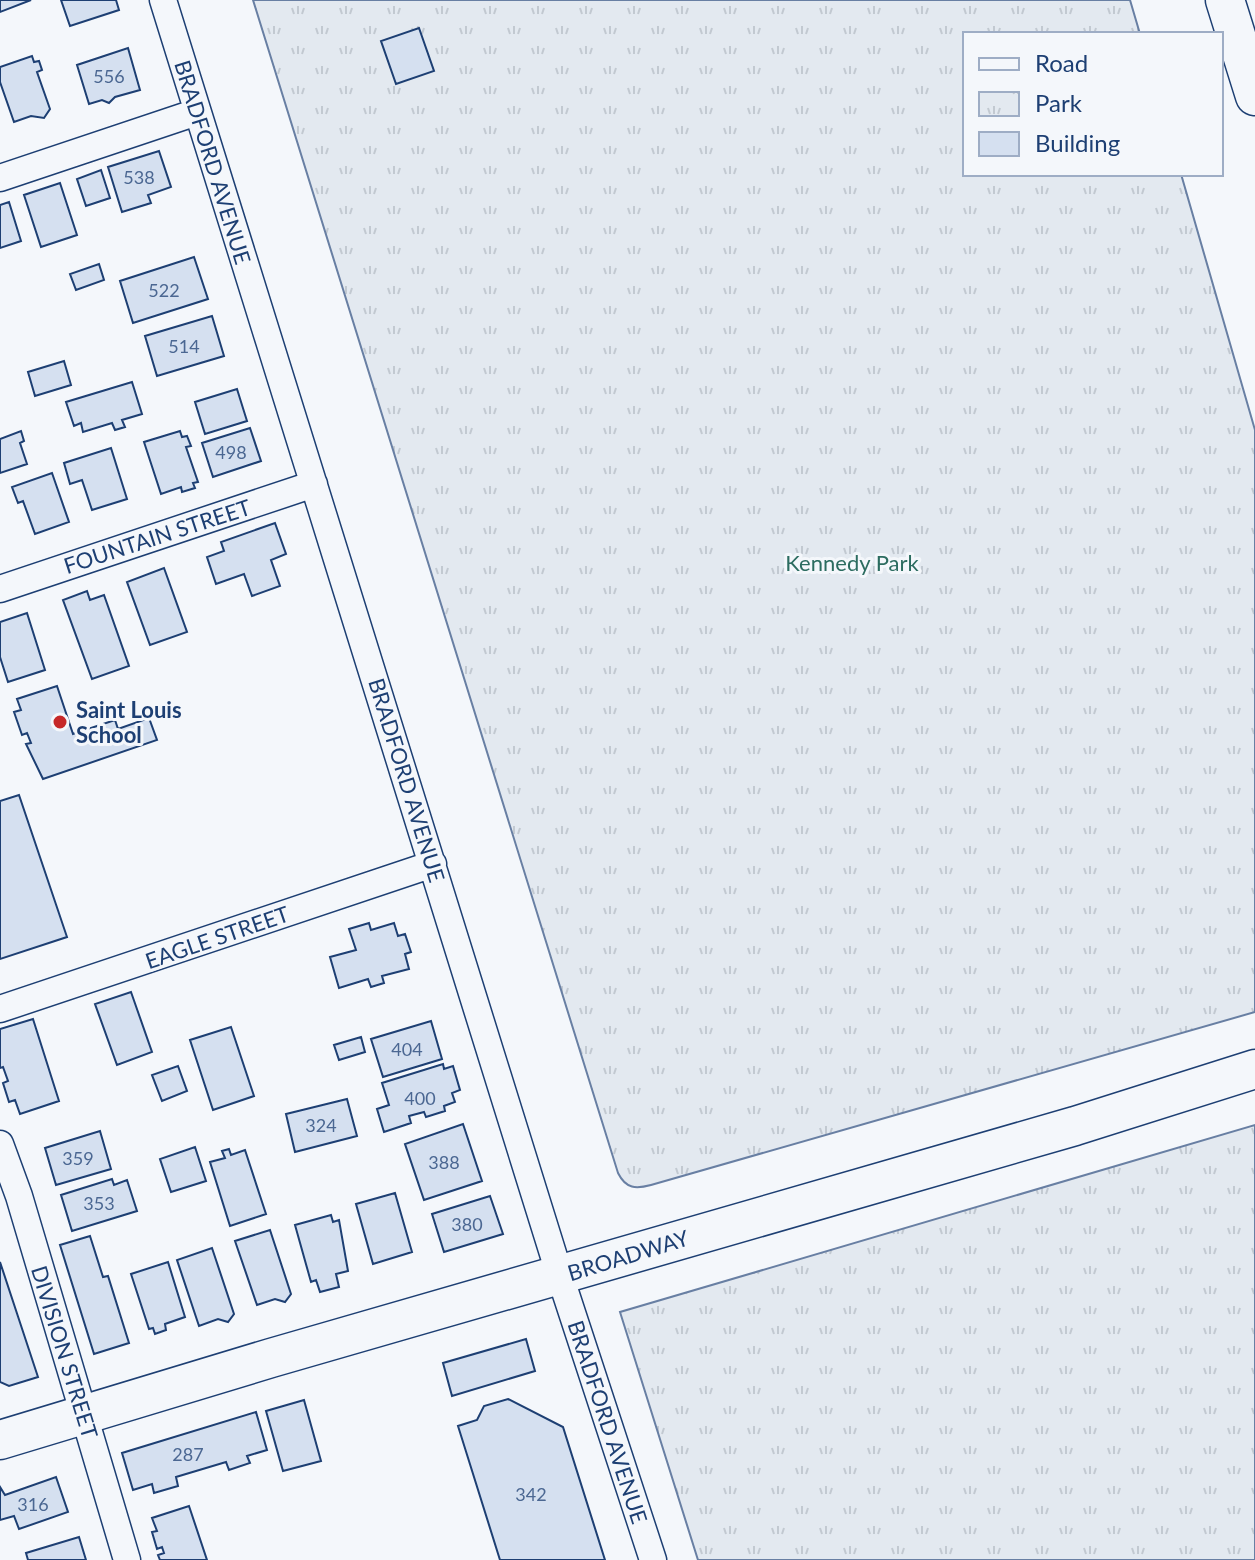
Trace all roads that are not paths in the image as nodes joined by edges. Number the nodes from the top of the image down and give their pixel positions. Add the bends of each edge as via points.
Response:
1 (163, 0) edge
2 (1225, 0) edge
3 (1255, 96) edge
4 (197, 112) junction
5 (0, 178) edge
6 (314, 484) junction
7 (0, 589) edge
8 (433, 864) junction
9 (0, 1009) edge
10 (1255, 1069) edge
11 (0, 1144) edge
12 (560, 1276) junction
13 (85, 1412) junction
14 (0, 1440) edge
15 (127, 1560) edge
16 (653, 1560) edge

1 - 4 street, BRADFORD AVENUE
2 - 3 main road
4 - 5 street
4 - 6 street, BRADFORD AVENUE
6 - 7 street, FOUNTAIN STREET
6 - 8 street, BRADFORD AVENUE
8 - 9 street, EAGLE STREET
8 - 12 street, BRADFORD AVENUE
10 - 12 main road, BROADWAY
11 - 13 street, DIVISION STREET
12 - 13 main road, BROADWAY
12 - 16 street, BRADFORD AVENUE
13 - 14 main road, BROADWAY
13 - 15 street, DIVISION STREET

